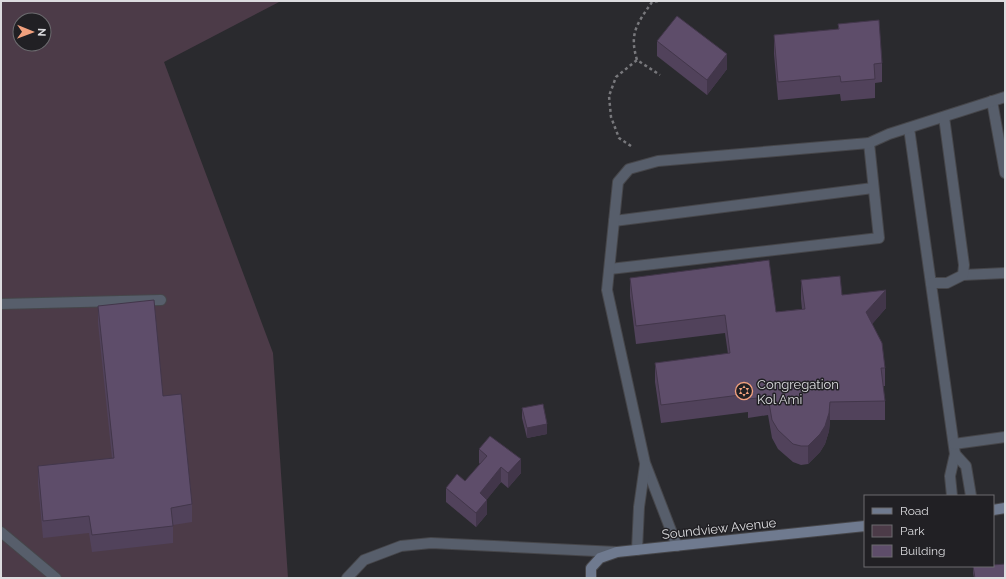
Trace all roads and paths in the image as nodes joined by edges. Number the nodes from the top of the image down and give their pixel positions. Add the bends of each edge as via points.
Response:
1 (658, 1) edge
2 (637, 60) junction
3 (660, 75) dead end
4 (1005, 97) edge
5 (992, 101) junction
6 (944, 117) junction
7 (909, 128) junction
8 (869, 143) junction
9 (631, 146) dead end
10 (1005, 173) edge
11 (873, 188) junction
12 (614, 221) junction
13 (610, 269) junction
14 (1005, 274) edge
15 (963, 275) junction
16 (930, 283) junction
17 (161, 300) dead end
18 (1, 304) edge
19 (1005, 437) edge
20 (954, 449) junction
21 (645, 463) junction
22 (952, 495) edge
23 (971, 495) edge
24 (1005, 508) edge
25 (994, 510) edge
26 (864, 526) edge
27 (1, 532) edge
28 (677, 546) junction
29 (637, 550) junction
30 (617, 552) junction
31 (56, 578) edge
32 (347, 578) edge
33 (591, 578) edge

1 - 2 path via 652,2 638,22 632,44
2 - 3 path
2 - 9 path via 616,77 609,96 611,117 619,138
4 - 5 street
5 - 6 street
5 - 10 street
6 - 7 street
6 - 15 street via 964,265
7 - 8 street
7 - 16 street
8 - 11 street
8 - 12 street via 658,161 629,169 618,182
11 - 12 street
11 - 13 street via 879,238
12 - 13 street
13 - 21 street via 608,290
14 - 15 street
15 - 16 street via 947,283
16 - 20 street
17 - 18 street
19 - 20 street
20 - 22 street via 950,476
20 - 23 street via 966,466
21 - 28 street
21 - 29 street
24 - 25 street
26 - 28 street, Soundview Avenue
27 - 31 street
28 - 29 street, Soundview Avenue
29 - 30 street, Soundview Avenue
30 - 32 street via 424,544 401,546 364,560
30 - 33 street, Soundview Avenue via 600,558 591,568

